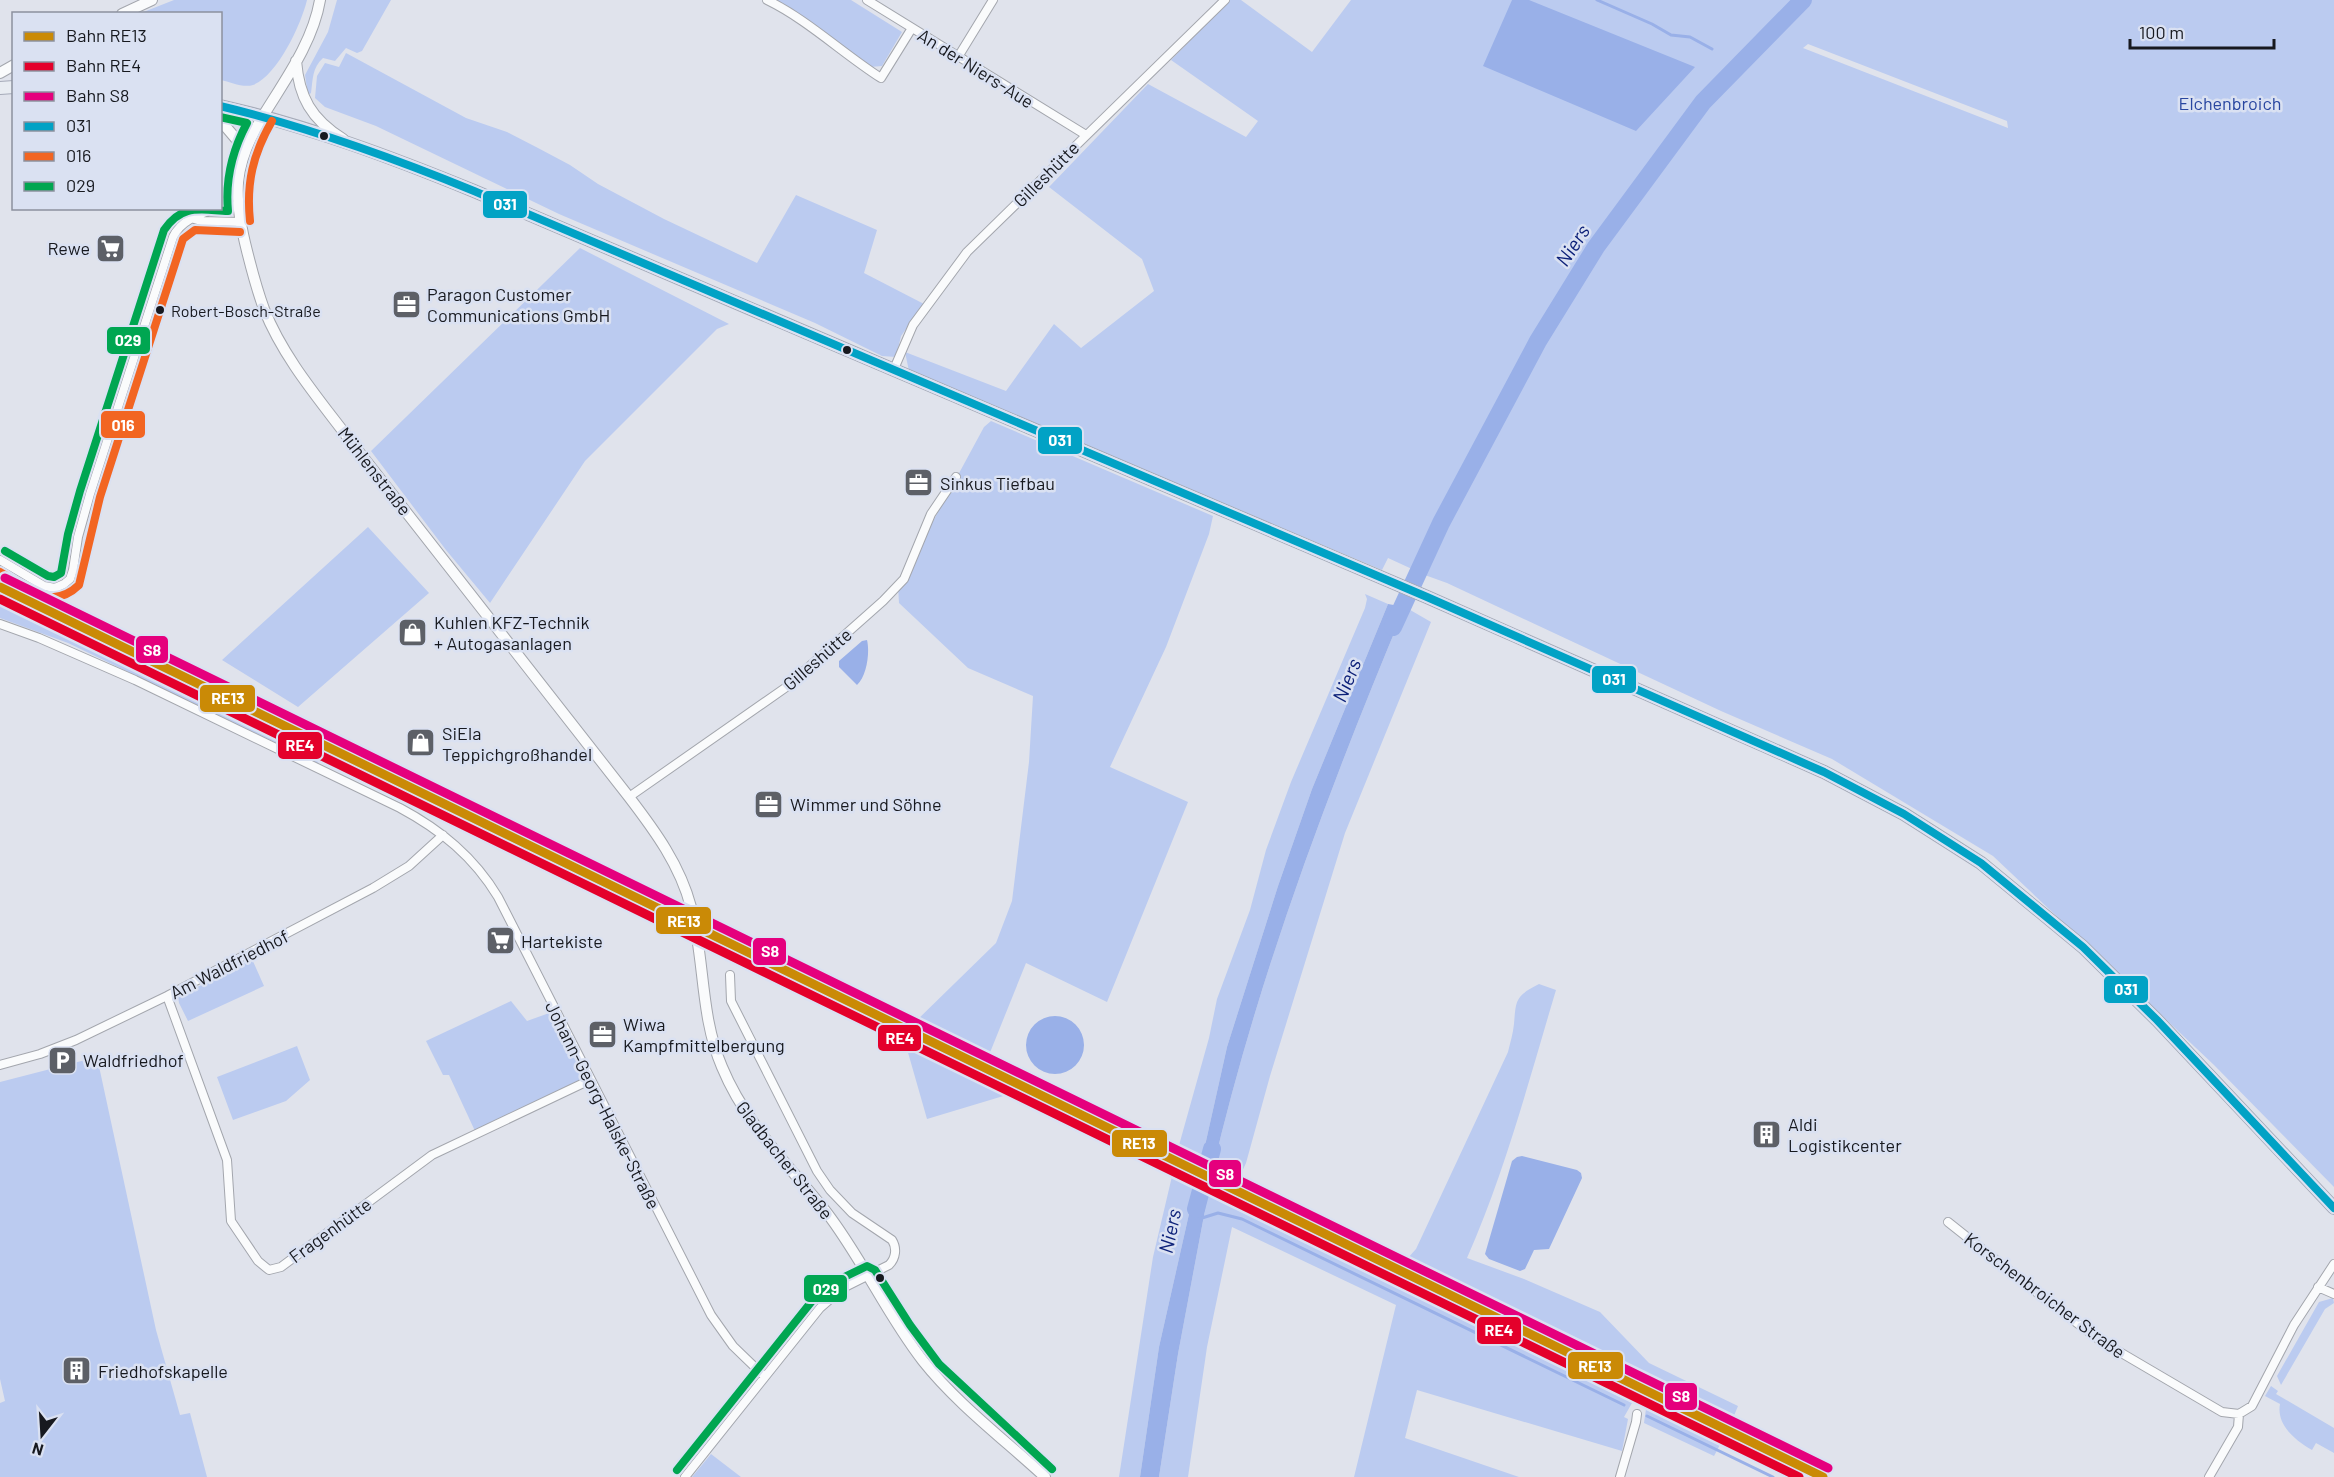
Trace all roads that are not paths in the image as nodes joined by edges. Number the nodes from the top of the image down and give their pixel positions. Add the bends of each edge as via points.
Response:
1 (152, 0) edge
2 (320, 0) edge
3 (767, 0) edge
4 (867, 0) edge
5 (993, 0) edge
6 (1225, 0) edge
7 (879, 3) edge
8 (126, 12) edge
9 (912, 28) junction
10 (958, 57) junction
11 (296, 60) junction
12 (222, 106) edge
13 (263, 116) junction
14 (222, 122) edge
15 (1086, 135) junction
16 (351, 144) junction
17 (242, 155) junction
18 (237, 205) junction
19 (222, 208) edge
20 (214, 210) edge
21 (194, 219) junction
22 (240, 222) junction
23 (894, 369) junction
24 (956, 477) dead end
25 (0, 560) edge
26 (0, 624) edge
27 (629, 797) junction
28 (443, 835) junction
29 (688, 897) joint
30 (730, 975) dead end
31 (167, 996) junction
32 (0, 1065) edge
33 (590, 1080) junction
34 (2334, 1208) edge
35 (1948, 1222) dead end
36 (2334, 1264) edge
37 (867, 1276) junction
38 (2318, 1287) junction
39 (2334, 1294) edge
40 (764, 1376) junction
41 (1636, 1414) dead end
42 (2239, 1414) junction
43 (685, 1477) edge
44 (1045, 1477) edge
45 (1620, 1477) edge
46 (2209, 1477) edge

1 - 8 street
2 - 11 street, Mühlenstraße via 313,28
3 - 9 street via 881,78
4 - 7 street, An der Niers-Aue
5 - 10 street
6 - 15 street, Gilleshütte
7 - 9 street, An der Niers-Aue
9 - 10 street, An der Niers-Aue
10 - 15 street, An der Niers-Aue
11 - 13 street, Mühlenstraße
11 - 16 street via 304,99 320,120
12 - 13 main road
13 - 16 main road
13 - 17 street, Mühlenstraße
14 - 17 street via 237,140
15 - 23 street, Gilleshütte via 962,257 913,325
16 - 23 main road via 474,191
17 - 18 street, Mühlenstraße
18 - 19 street
18 - 22 street, Mühlenstraße
20 - 21 street
21 - 22 street
21 - 25 street via 180,226 173,237 90,494 72,574 55,588 44,586
22 - 27 street, Mühlenstraße via 263,308 296,367
23 - 34 main road via 1394,582 1824,772 1904,814 1981,863 2091,955
24 - 27 street, Gilleshütte via 931,514 904,579 883,601 785,688
26 - 28 street, Johann-Georg-Halske-Straße via 225,722 400,808
27 - 29 street, Mühlenstraße via 665,847
28 - 31 street, Am Waldfriedhof via 389,879
28 - 33 street, Johann-Georg-Halske-Straße via 476,865 498,897
29 - 37 street, Gladbacher Straße via 710,1031 727,1080 754,1126 826,1213
30 - 37 street, Gladbacher Straße via 731,1001 817,1171 847,1208 893,1241 892,1262
31 - 32 street, Am Waldfriedhof via 66,1044
31 - 33 street, Fragenhütte via 227,1160 233,1226 260,1264 269,1270 432,1155
33 - 40 street, Johann-Georg-Halske-Straße via 711,1315 733,1346
35 - 42 street, Korschenbroicher Straße via 2101,1341 2222,1412
36 - 38 street
37 - 40 street via 827,1301
37 - 44 street, Gladbacher Straße via 928,1367
38 - 39 street
38 - 42 street via 2252,1406
40 - 43 street
41 - 45 street
42 - 46 street via 2238,1427

